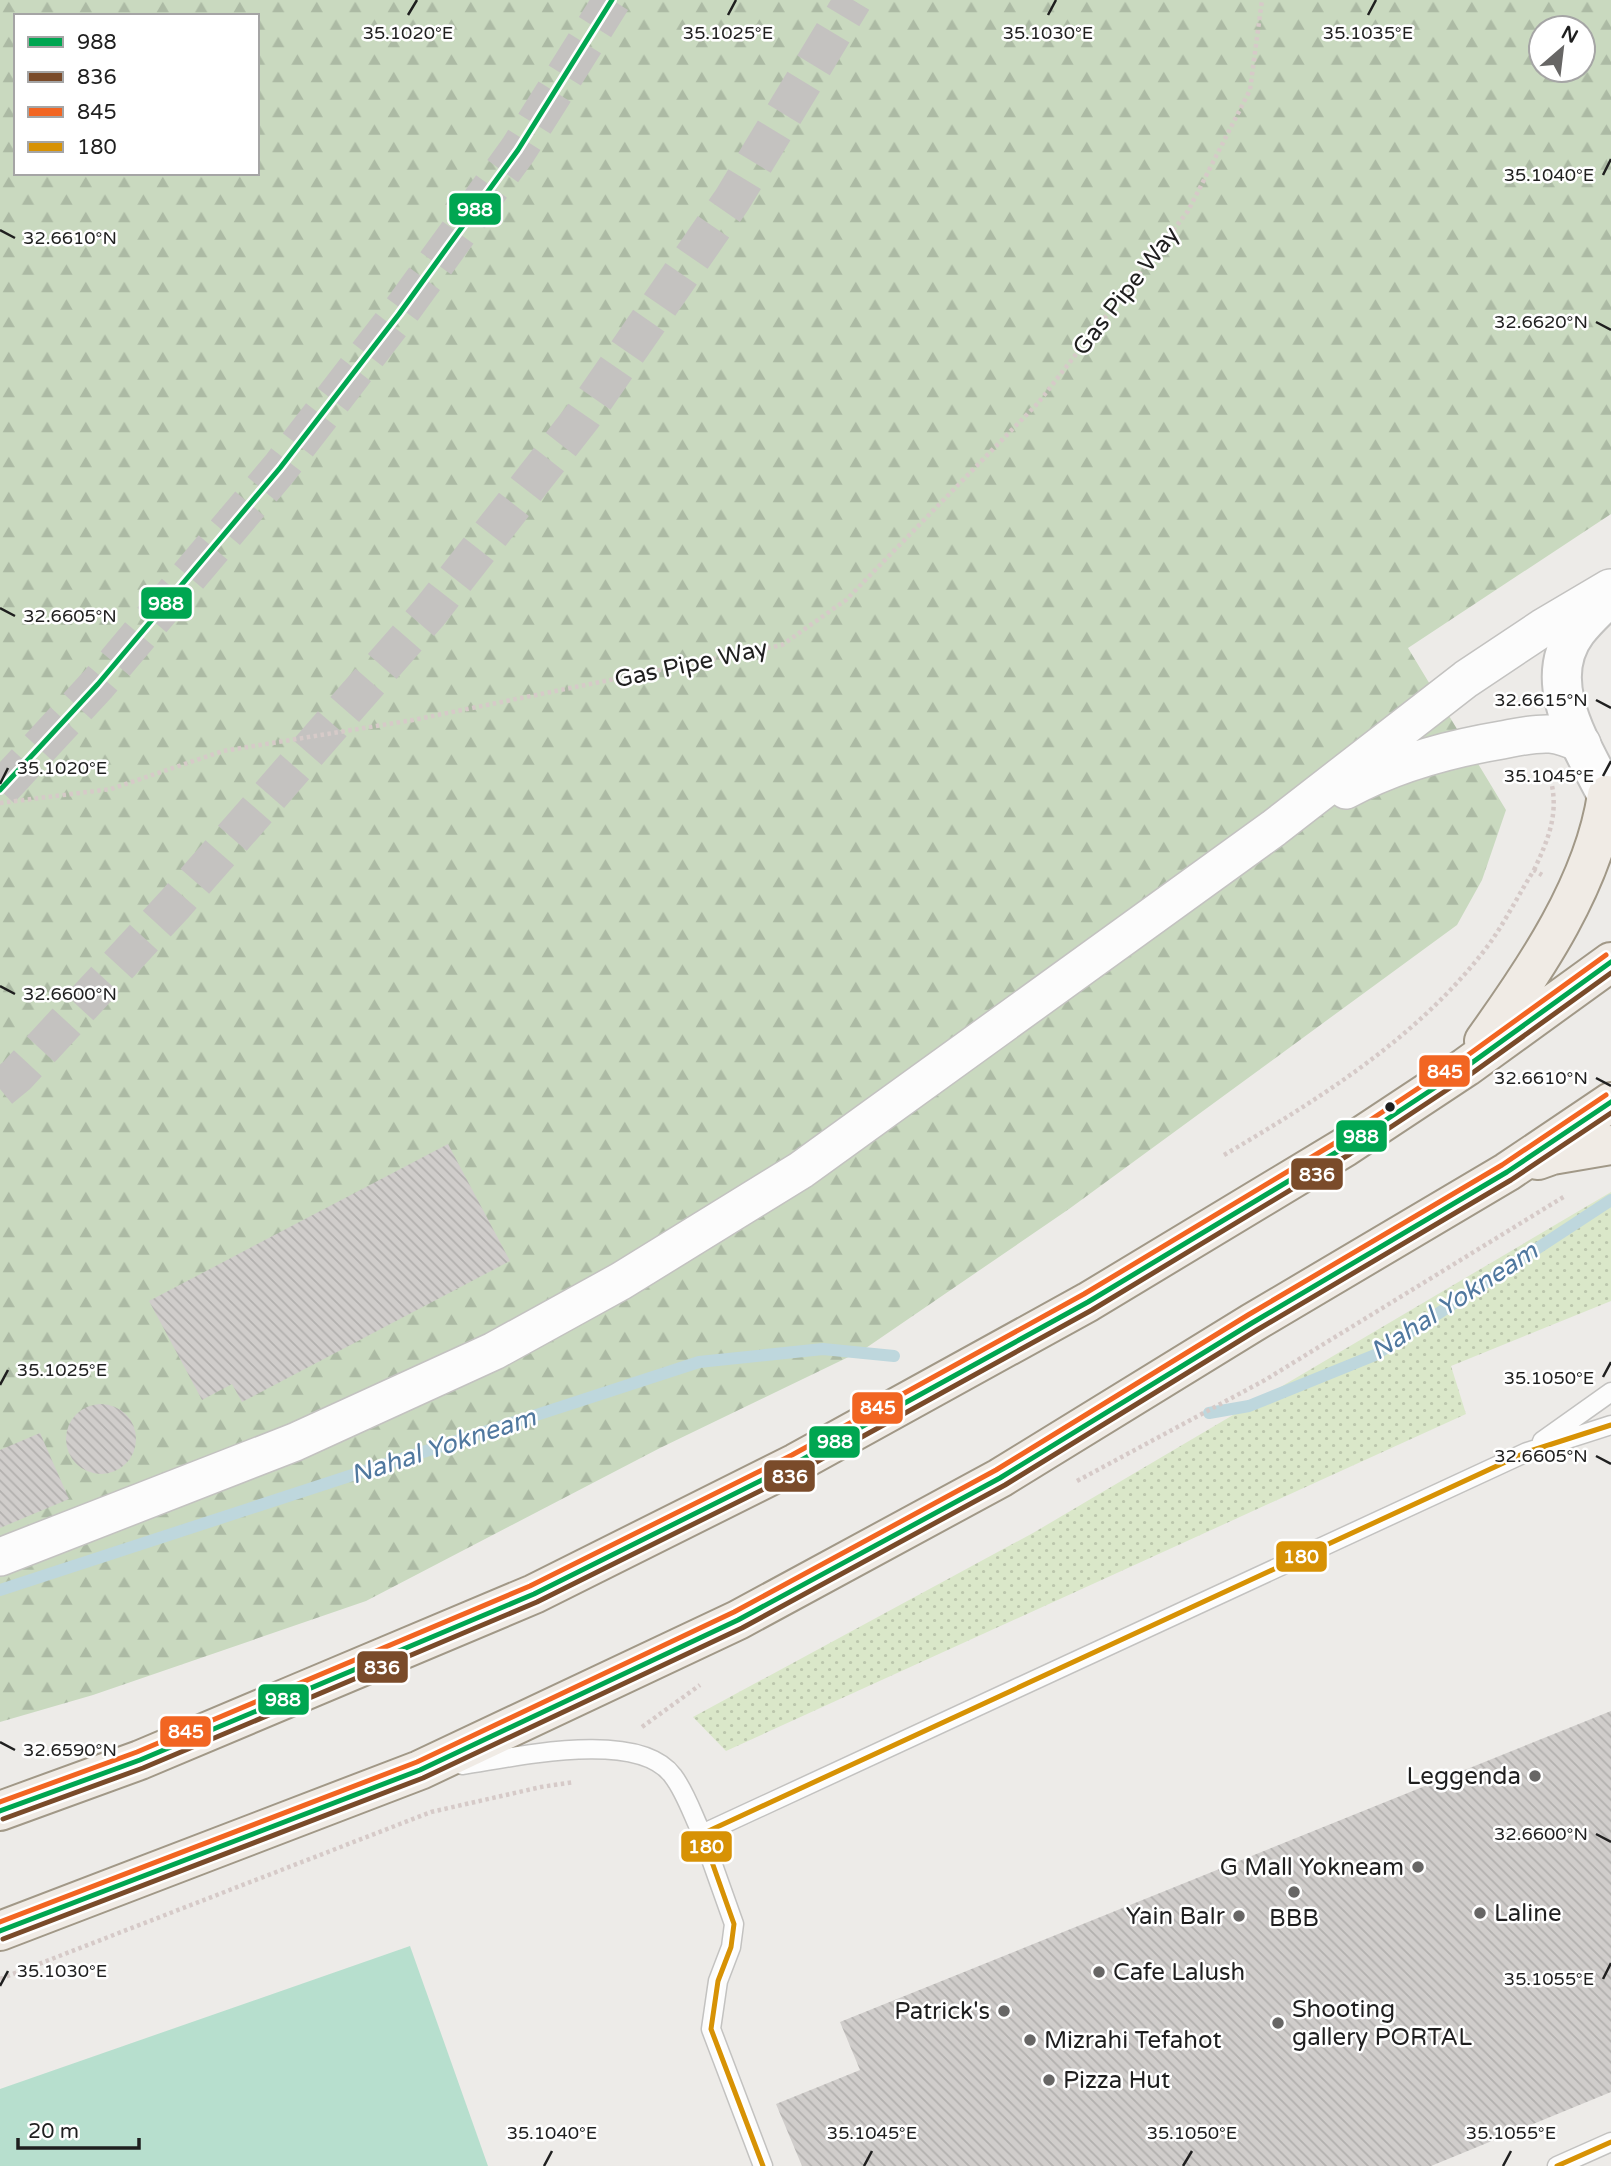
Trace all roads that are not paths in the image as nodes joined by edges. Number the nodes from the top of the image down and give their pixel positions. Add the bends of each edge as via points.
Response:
1 (1611, 587) edge
2 (1611, 596) edge
3 (1582, 744) junction
4 (1609, 799) edge
5 (1273, 828) junction
6 (1611, 962) edge
7 (1466, 1068) junction
8 (1611, 1102) edge
9 (1611, 1145) edge
10 (1507, 1172) junction
11 (1611, 1392) edge
12 (1611, 1424) edge
13 (1527, 1452) junction
14 (0, 1557) edge
15 (420, 1770) junction
16 (0, 1811) edge
17 (702, 1834) junction
18 (0, 1931) edge
19 (1611, 2142) edge
20 (763, 2166) edge
21 (1558, 2166) edge

1 - 5 street via 1466,679
2 - 3 street via 1576,632 1563,661 1563,699
3 - 4 street
3 - 5 street via 1566,737 1535,734 1420,758 1361,782
4 - 7 main road via 1552,939
5 - 14 street via 801,1170 621,1281 494,1351 295,1442
6 - 7 main road
7 - 16 main road via 1088,1302 796,1463 534,1594 140,1760
8 - 10 main road
9 - 10 main road via 1552,1155
10 - 15 main road via 1000,1478 738,1620
11 - 13 lane
12 - 13 lane
13 - 17 lane
15 - 17 lane via 580,1749 621,1751 654,1762 674,1776
15 - 18 main road
17 - 20 lane via 734,1924 711,2029
19 - 21 lane

